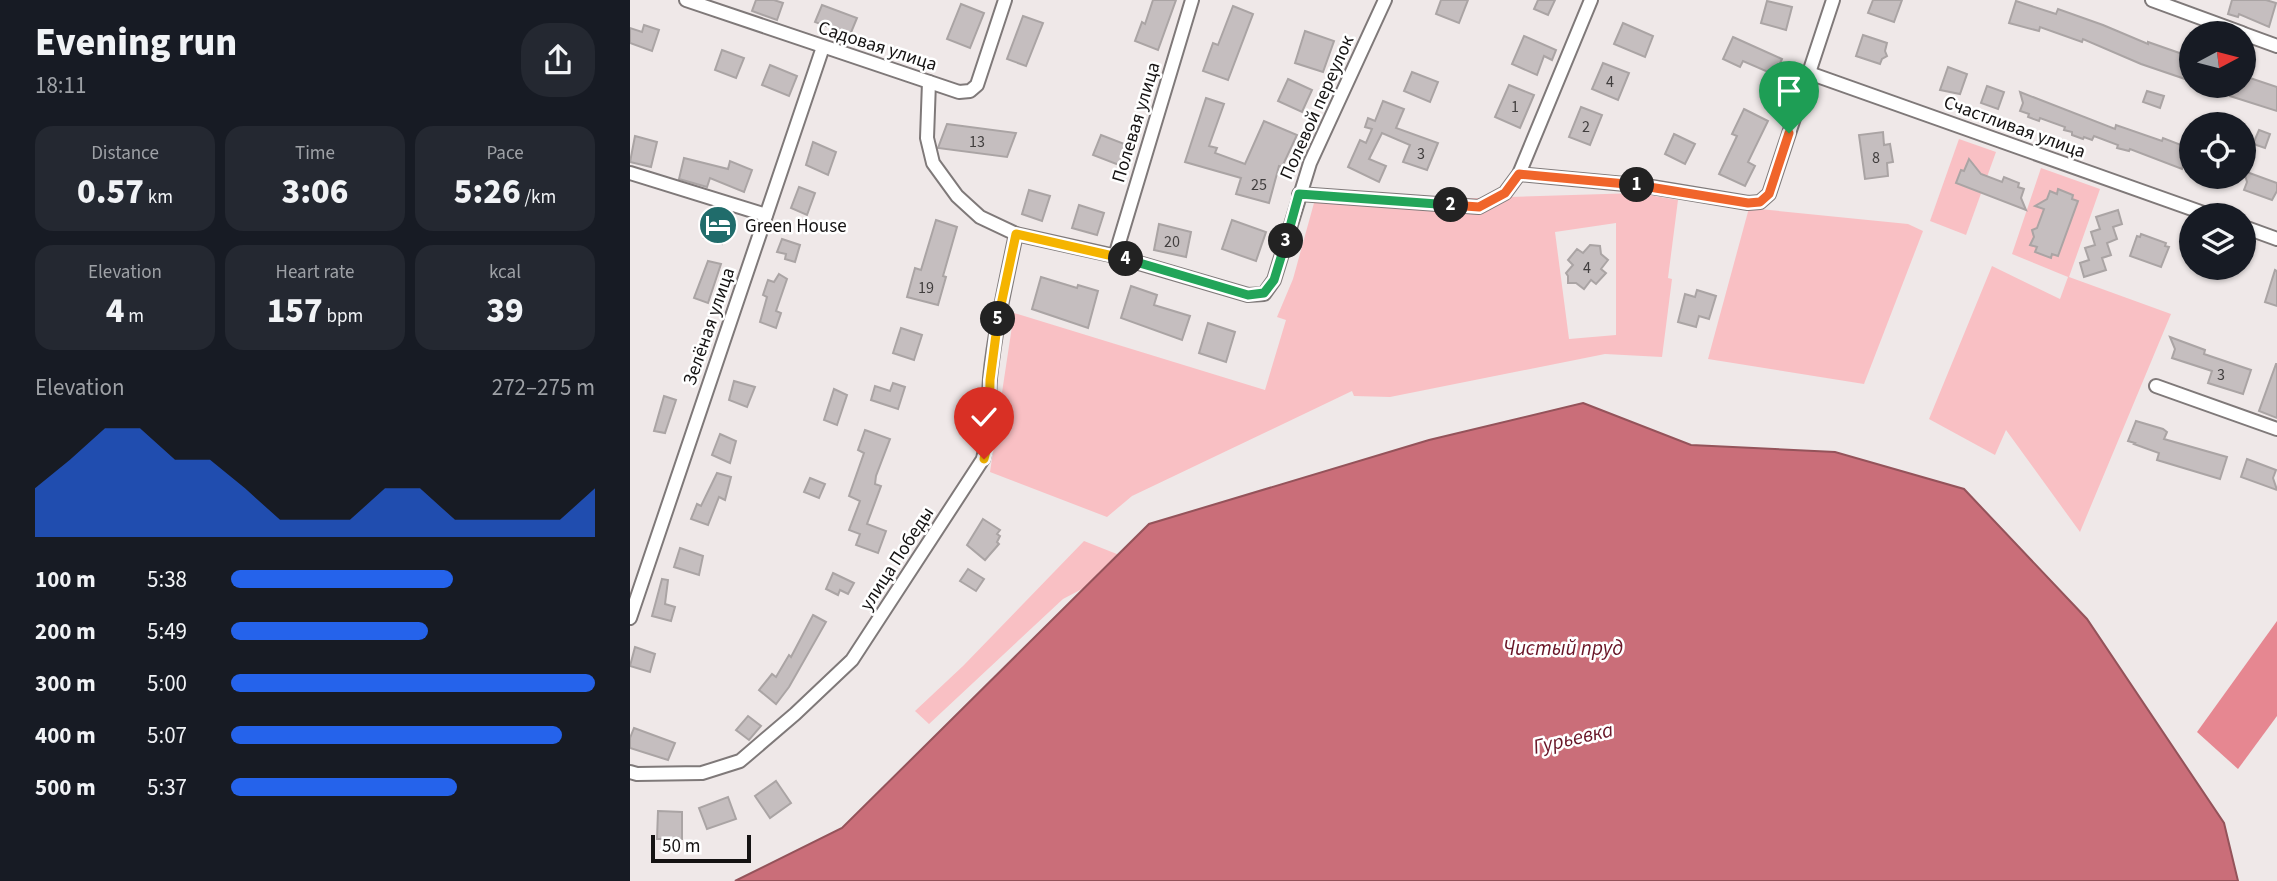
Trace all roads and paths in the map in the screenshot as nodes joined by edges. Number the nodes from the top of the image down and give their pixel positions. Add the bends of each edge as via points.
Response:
1 (686, 0) edge
2 (1005, 0) edge
3 (1192, 0) edge
4 (1385, 0) edge
5 (1591, 0) edge
6 (1833, 0) edge
7 (2152, 0) edge
8 (2208, 21) edge
9 (2256, 39) edge
10 (2277, 46) edge
11 (823, 47) junction
12 (1809, 73) junction
13 (929, 82) junction
14 (630, 173) edge
15 (1519, 174) junction
16 (1299, 194) junction
17 (2179, 204) edge
18 (766, 215) junction
19 (2256, 232) edge
20 (1016, 234) junction
21 (2277, 239) edge
22 (1115, 256) junction
23 (2156, 386) dead end
24 (2277, 429) edge
25 (630, 618) edge
26 (630, 772) edge

1 - 11 street, Садовая улица
2 - 13 street, Садовая улица via 977,85 959,92
3 - 22 street, Полевая улица
4 - 16 street, Полевой переулок
5 - 15 street
6 - 12 street
7 - 8 street
9 - 10 street
11 - 13 street, Садовая улица
11 - 18 street, Зелёная улица
12 - 15 street via 1769,194 1760,202
12 - 17 street, Счастливая улица
13 - 20 street via 927,138 933,163 957,196 981,217
14 - 18 street
15 - 16 street via 1505,193 1479,207
16 - 22 street, Полевой переулок via 1274,280 1264,293 1248,295
18 - 25 street, Зелёная улица
19 - 21 street
20 - 22 street
20 - 26 street, улица Победы via 996,328 984,459 852,660 740,761 702,773
23 - 24 street

